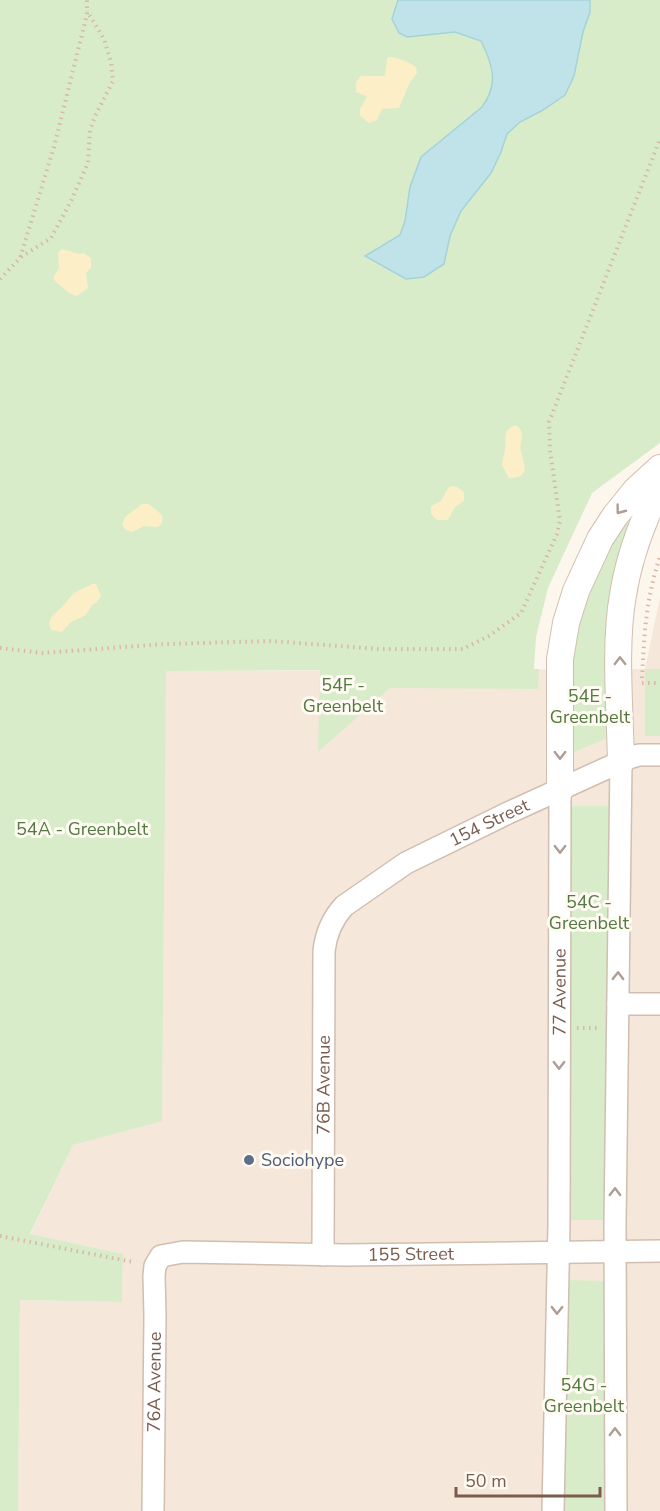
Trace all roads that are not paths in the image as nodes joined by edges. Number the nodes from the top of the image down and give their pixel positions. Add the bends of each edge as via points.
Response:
1 (660, 468) edge
2 (660, 485) edge
3 (660, 755) edge
4 (621, 762) junction
5 (560, 790) junction
6 (334, 920) joint
7 (618, 1004) junction
8 (660, 1004) edge
9 (615, 1251) junction
10 (660, 1251) edge
11 (558, 1252) junction
12 (323, 1255) junction
13 (161, 1256) joint
14 (153, 1511) edge
15 (553, 1511) edge
16 (616, 1511) edge

1 -> 5 street, 77 Avenue via 615,516 600,538 576,591 560,659
4 -> 2 street via 622,596 638,535
3 - 4 street, 154 Street via 639,755
4 - 5 street, 154 Street
7 -> 4 street
5 - 6 street, 154 Street via 406,863 344,906
5 -> 11 street, 77 Avenue
6 - 12 street, 76B Avenue via 326,935 324,951
7 - 8 street
9 -> 7 street
9 - 10 street, 155 Street
9 - 11 street, 155 Street
16 -> 9 street
11 - 12 street, 155 Street
11 -> 15 street, 77 Avenue
12 - 13 street, 155 Street via 183,1252
13 - 14 street, 76A Avenue via 154,1276

